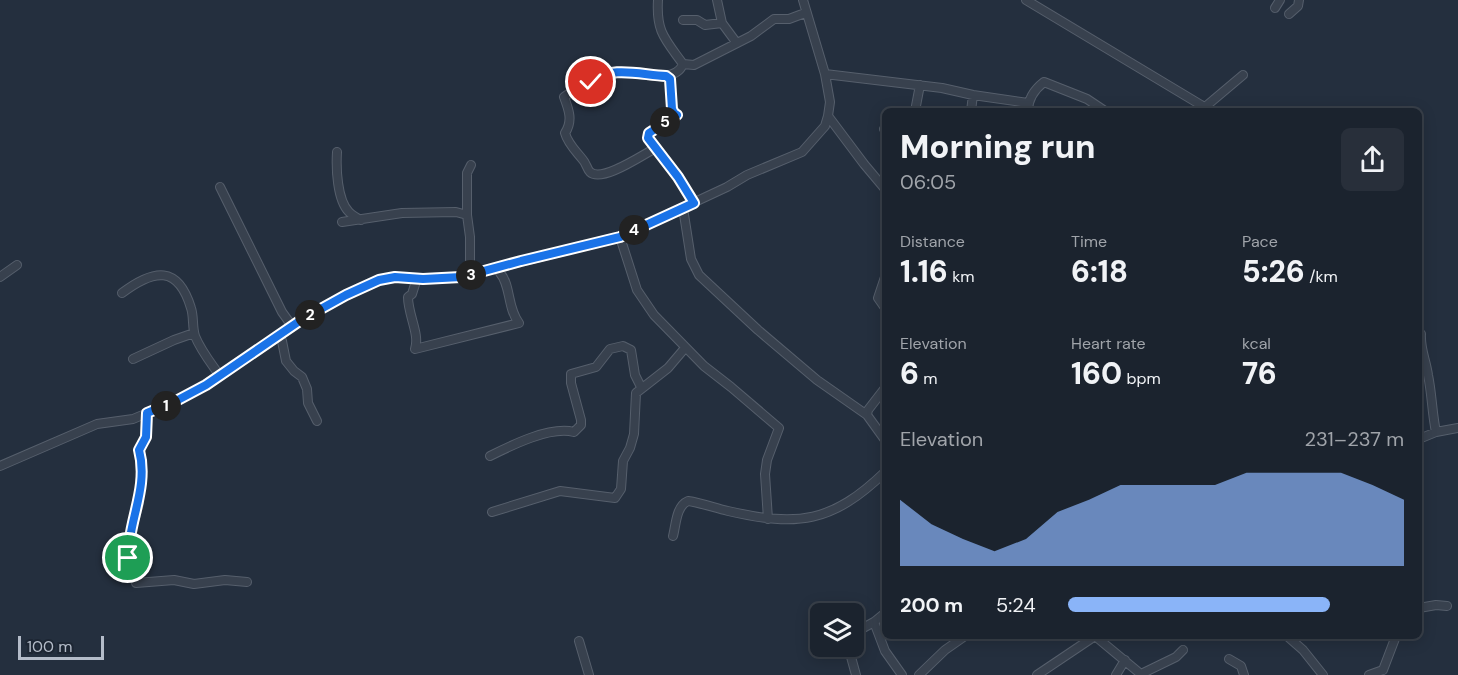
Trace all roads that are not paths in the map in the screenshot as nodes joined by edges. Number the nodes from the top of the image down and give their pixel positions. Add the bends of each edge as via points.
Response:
1 (658, 0) edge
2 (717, 0) edge
3 (803, 0) edge
4 (1026, 0) edge
5 (1299, 0) edge
6 (805, 14) junction
7 (1288, 14) dead end
8 (683, 21) dead end
9 (722, 23) junction
10 (736, 42) junction
11 (683, 64) junction
12 (825, 74) junction
13 (1243, 75) dead end
14 (666, 76) junction
15 (920, 86) junction
16 (973, 95) junction
17 (1028, 107) edge
18 (916, 108) edge
19 (971, 108) edge
20 (1100, 108) edge
21 (1201, 108) edge
22 (1204, 108) edge
23 (828, 116) junction
24 (654, 149) junction
25 (337, 152) dead end
26 (471, 165) dead end
27 (882, 185) edge
28 (220, 187) dead end
29 (694, 203) junction
30 (682, 208) junction
31 (467, 215) junction
32 (361, 220) junction
33 (342, 222) dead end
34 (620, 237) junction
35 (16, 265) dead end
36 (499, 267) junction
37 (473, 274) junction
38 (0, 278) edge
39 (417, 278) junction
40 (882, 286) edge
41 (122, 293) dead end
42 (882, 304) edge
43 (292, 326) junction
44 (194, 333) junction
45 (279, 334) junction
46 (685, 348) junction
47 (1422, 355) edge
48 (134, 359) dead end
49 (220, 376) junction
50 (641, 387) junction
51 (882, 392) edge
52 (147, 413) junction
53 (867, 415) junction
54 (317, 421) dead end
55 (1458, 428) edge
56 (1436, 432) junction
57 (882, 436) edge
58 (1422, 438) edge
59 (490, 456) dead end
60 (0, 466) edge
61 (882, 475) edge
62 (492, 512) dead end
63 (768, 519) junction
64 (673, 536) dead end
65 (247, 582) dead end
66 (1447, 606) dead end
67 (1422, 607) edge
68 (882, 615) edge
69 (874, 622) junction
70 (864, 628) edge
71 (961, 639) edge
72 (1091, 639) edge
73 (1099, 639) edge
74 (1290, 639) edge
75 (1394, 639) edge
76 (579, 641) dead end
77 (1183, 650) dead end
78 (851, 657) edge
79 (1229, 659) dead end
80 (1125, 660) junction
81 (1385, 673) edge
82 (1141, 674) edge
83 (589, 675) edge
84 (856, 675) edge
85 (902, 675) edge
86 (919, 675) edge
87 (1037, 675) edge
88 (1116, 675) edge
89 (1244, 675) edge
90 (1323, 675) edge
91 (1369, 675) edge

1 - 11 street via 660,32
2 - 9 street
3 - 6 street
4 - 21 street
5 - 7 street
6 - 10 street via 774,19
6 - 12 street
8 - 9 street
9 - 10 street
10 - 11 street via 694,64
11 - 14 street via 676,73
12 - 15 street
12 - 23 street
13 - 22 street
14 - 24 street via 670,79 672,109 677,115 649,133
14 - 24 street via 600,74 564,97 571,119 565,133 567,140 589,172 605,174
15 - 16 street
15 - 18 street
16 - 17 street
16 - 19 street
17 - 20 street via 1040,85 1048,82
23 - 27 street
23 - 29 street via 818,135 802,152
24 - 29 street
25 - 32 street via 342,200 348,212
26 - 31 street via 467,173
28 - 43 street
29 - 30 street
30 - 34 street
30 - 53 street via 691,259 699,275 817,380
31 - 32 street via 402,213
31 - 37 street
32 - 33 street
34 - 36 street
34 - 46 street via 637,290
35 - 38 street
36 - 37 street
36 - 39 street via 512,314 519,323 415,349 418,340 408,297
37 - 39 street
39 - 43 street via 379,280
40 - 42 street via 878,298
41 - 44 street via 152,274 166,273 185,292
43 - 45 street
44 - 48 street
44 - 49 street
45 - 49 street
45 - 54 street via 286,361 302,377
46 - 50 street via 656,380
46 - 63 street via 778,428 765,474
47 - 56 street
49 - 52 street
50 - 59 street via 631,350 623,346 610,349 596,367 572,374 581,420 574,432 565,429 536,437
50 - 62 street via 636,393 634,435 623,461 621,489 615,498 560,491
51 - 53 street
52 - 60 street via 97,424
52 - 65 street via 146,437 139,450 139,503 128,543 136,583
53 - 57 street
55 - 56 street
56 - 58 street
61 - 63 street via 857,498 827,513
63 - 64 street via 688,501 680,508
66 - 67 street
68 - 69 street
69 - 70 street
69 - 85 street via 885,651
71 - 86 street
72 - 87 street
73 - 80 street
74 - 90 street
75 - 81 street
76 - 83 street
77 - 82 street
78 - 84 street
79 - 89 street via 1241,666
80 - 82 street
80 - 88 street
81 - 91 street

